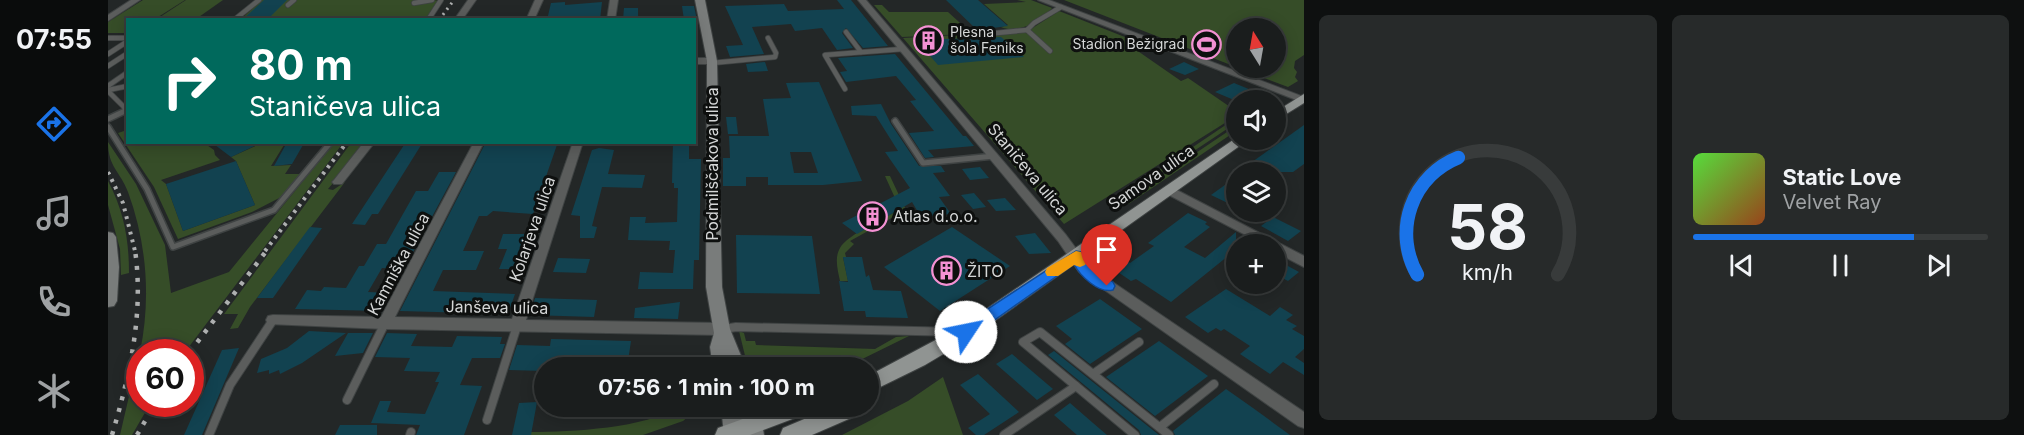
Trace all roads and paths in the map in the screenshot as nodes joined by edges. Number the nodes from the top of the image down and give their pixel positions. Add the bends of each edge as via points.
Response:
1 (136, 0) edge
2 (259, 0) edge
3 (294, 0) edge
4 (432, 0) edge
5 (441, 0) edge
6 (472, 0) edge
7 (539, 0) edge
8 (614, 0) edge
9 (700, 0) edge
10 (862, 0) edge
11 (1042, 0) edge
12 (413, 3) edge
13 (288, 5) dead end
14 (1061, 7) junction
15 (108, 18) edge
16 (236, 18) edge
17 (429, 18) edge
18 (459, 18) edge
19 (531, 18) edge
20 (611, 18) edge
21 (1027, 30) junction
22 (846, 32) dead end
23 (976, 35) dead end
24 (108, 38) edge
25 (768, 38) dead end
26 (126, 41) edge
27 (126, 42) edge
28 (903, 49) junction
29 (1050, 51) dead end
30 (861, 52) junction
31 (126, 53) edge
32 (108, 54) edge
33 (696, 61) edge
34 (712, 62) junction
35 (108, 66) edge
36 (126, 74) edge
37 (126, 86) edge
38 (108, 89) edge
39 (845, 89) dead end
40 (1303, 99) edge
41 (126, 109) edge
42 (126, 110) edge
43 (1286, 110) edge
44 (108, 119) edge
45 (895, 121) dead end
46 (108, 127) edge
47 (329, 144) edge
48 (368, 144) edge
49 (478, 144) edge
50 (577, 144) edge
51 (1227, 150) edge
52 (994, 156) junction
53 (338, 182) dead end
54 (1169, 190) junction
55 (1252, 234) edge
56 (108, 237) edge
57 (1286, 252) edge
58 (1076, 256) junction
59 (1304, 262) edge
60 (108, 301) edge
61 (273, 320) joint
62 (385, 323) junction
63 (517, 326) junction
64 (721, 329) junction
65 (966, 332) junction
66 (1139, 342) dead end
67 (721, 357) edge
68 (732, 357) edge
69 (1093, 374) junction
70 (879, 383) edge
71 (1214, 384) dead end
72 (1076, 386) junction
73 (347, 400) dead end
74 (772, 417) edge
75 (832, 417) edge
76 (487, 420) dead end
77 (1304, 421) edge
78 (1160, 427) junction
79 (741, 428) edge
80 (209, 435) edge
81 (790, 435) edge
82 (1004, 435) edge
83 (1135, 435) edge
84 (1169, 435) edge

1 - 15 street
2 - 16 lane
3 - 13 lane
4 - 12 lane
5 - 17 lane
6 - 18 street
7 - 19 street
8 - 20 street
9 - 34 street, Podmilščakova ulica
10 - 28 street, Staničeva ulica
11 - 14 street
14 - 21 lane
14 - 40 street
21 - 23 lane
21 - 29 lane
22 - 30 lane
24 - 26 lane
25 - 34 lane via 775,57
27 - 32 lane
28 - 30 lane
28 - 52 street, Staničeva ulica
30 - 39 lane via 825,55
31 - 35 lane
33 - 34 street
34 - 64 street, Podmilščakova ulica via 713,272
36 - 38 lane
37 - 38 lane
38 - 41 lane
40 - 43 main road
42 - 44 lane
45 - 52 lane via 923,163
46 - 47 lane via 147,189 173,247 274,210
48 - 53 street
49 - 62 street, Kamniška ulica
50 - 63 street, Kolarjeva ulica
51 - 54 main road, Samova ulica
52 - 58 street, Staničeva ulica
54 - 55 street
54 - 58 main road, Samova ulica
56 - 60 street
57 - 59 street
58 - 65 main road, Samova ulica
58 - 77 street, Staničeva ulica via 1084,269
61 - 62 street, Janševa ulica
61 - 80 lane via 230,385
62 - 63 street, Janševa ulica
62 - 73 lane, Kamniška ulica
63 - 64 street, Janševa ulica
63 - 76 lane
64 - 65 lane
64 - 67 street, Podmilščakova ulica
64 - 68 street, Podmilščakova ulica
65 - 70 main road, Samova ulica
66 - 69 lane
69 - 72 lane via 1040,332 1023,342
69 - 78 lane
71 - 78 lane
72 - 82 lane
72 - 83 lane
74 - 79 main road
75 - 81 main road
78 - 84 lane

